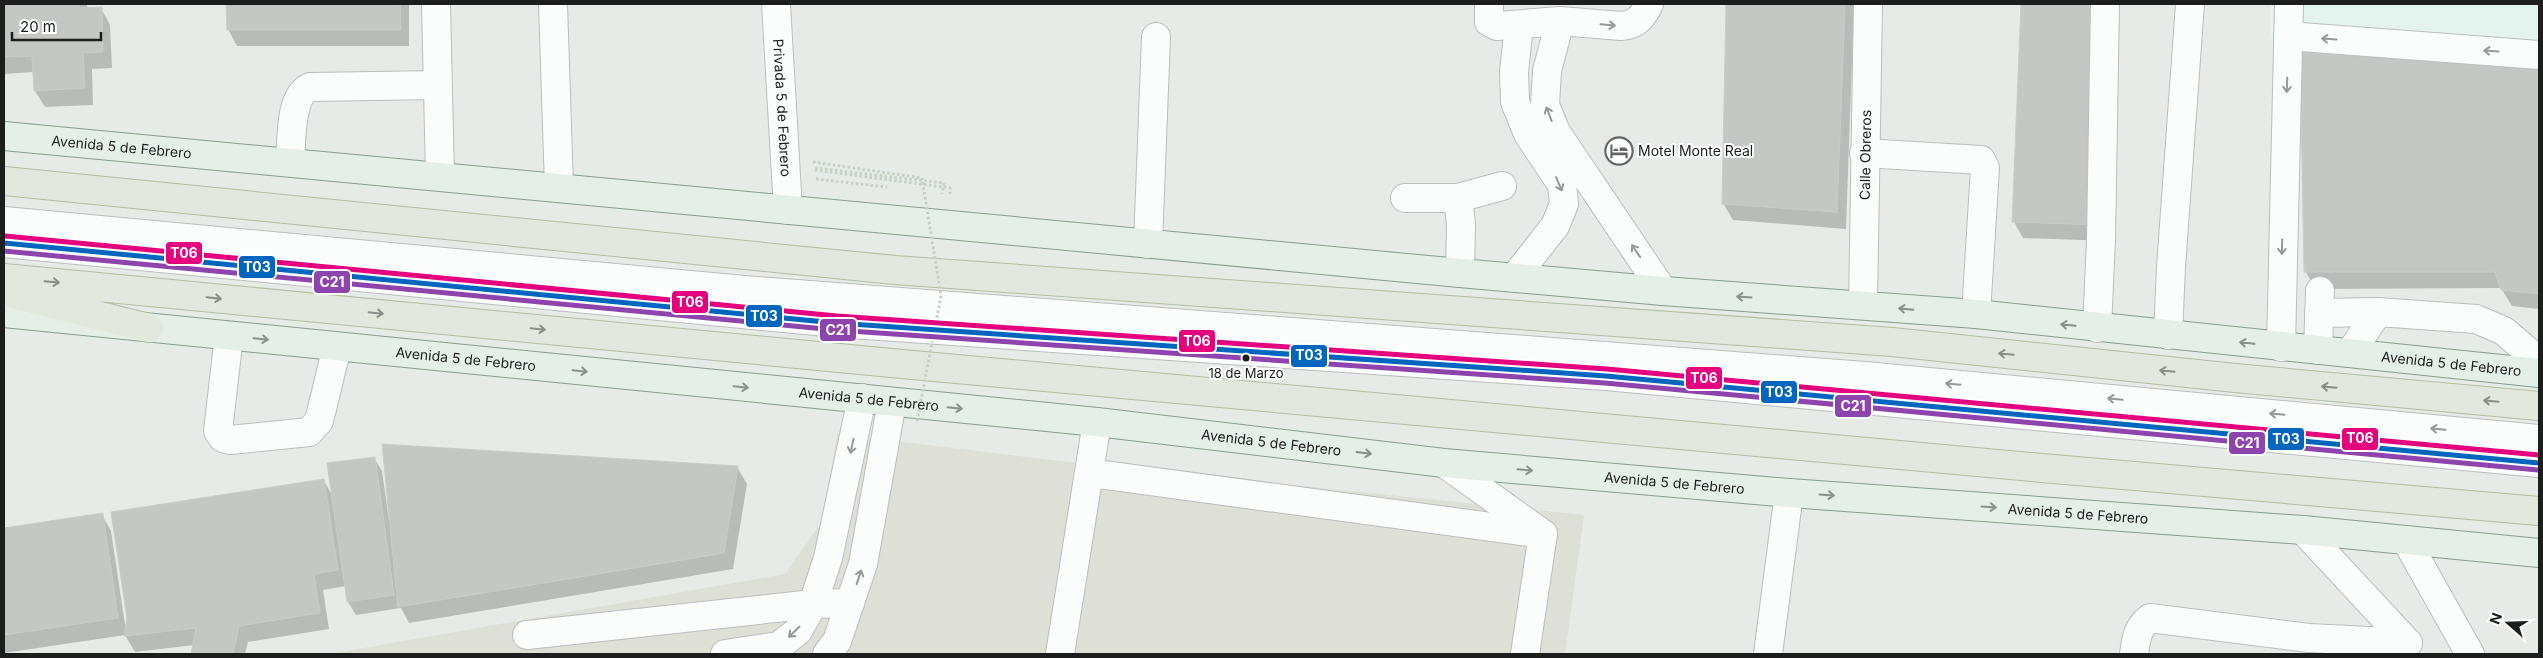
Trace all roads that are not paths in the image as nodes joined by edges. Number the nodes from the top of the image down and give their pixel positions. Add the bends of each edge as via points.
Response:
1 (436, 4) edge
2 (553, 4) edge
3 (776, 4) edge
4 (1488, 4) edge
5 (1649, 4) edge
6 (1868, 4) edge
7 (2105, 4) edge
8 (2190, 4) edge
9 (2289, 4) edge
10 (1560, 21) junction
11 (1519, 25) junction
12 (2288, 36) junction
13 (1156, 37) dead end
14 (2539, 55) edge
15 (437, 85) junction
16 (4, 136) edge
17 (1864, 153) junction
18 (290, 162) junction
19 (440, 176) junction
20 (4, 181) edge
21 (1502, 186) dead end
22 (559, 187) junction
23 (1405, 198) dead end
24 (1458, 198) junction
25 (788, 210) junction
26 (4, 220) edge
27 (4, 244) edge
28 (1148, 244) junction
29 (1460, 273) junction
30 (4, 278) edge
31 (1514, 278) junction
32 (1663, 291) junction
33 (4, 292) edge
34 (1863, 305) junction
35 (2378, 312) junction
36 (4, 313) edge
37 (1976, 314) junction
38 (149, 328) junction
39 (2097, 328) junction
40 (2168, 335) junction
41 (229, 336) junction
42 (337, 347) junction
43 (2281, 347) junction
44 (2318, 350) junction
45 (2350, 353) junction
46 (2539, 361) edge
47 (2539, 373) edge
48 (862, 398) junction
49 (892, 402) junction
50 (2539, 406) edge
51 (1097, 422) junction
52 (2539, 439) edge
53 (1444, 463) junction
54 (2539, 463) edge
55 (1090, 472) junction
56 (1789, 492) junction
57 (2539, 511) edge
58 (2303, 530) junction
59 (1543, 534) junction
60 (2406, 540) junction
61 (2539, 553) edge
62 (850, 603) junction
63 (813, 604) junction
64 (527, 635) dead end
65 (2407, 648) edge
66 (725, 654) edge
67 (827, 654) edge
68 (1060, 654) edge
69 (1525, 654) edge
70 (1768, 654) edge
71 (2134, 654) edge
72 (2470, 654) edge

1 - 15 street
2 - 22 street
3 - 25 street, Privada 5 de Febrero via 802,172
4 - 11 street via 1489,22 1497,26
10 -> 5 street via 1631,25 1640,19
6 - 17 street, Calle Obreros
7 - 39 street
8 - 40 street
9 - 12 street
10 - 11 street
32 -> 10 street via 1556,132 1545,105 1547,71
11 -> 31 street via 1514,72 1515,102 1528,134 1562,185 1564,204 1555,226
14 -> 12 street
12 -> 43 street
13 - 28 street
15 - 18 street via 310,87 302,90 293,122
15 - 19 street
16 - 18 main road, Avenida 5 de Febrero
17 - 34 street, Calle Obreros
17 - 37 street via 1981,160 1985,168
18 - 19 main road, Avenida 5 de Febrero
19 - 22 main road, Avenida 5 de Febrero
50 -> 20 highway via 1892,342 895,270
21 - 24 street
22 - 25 main road, Avenida 5 de Febrero
23 - 24 street
24 - 29 street
25 - 28 main road, Avenida 5 de Febrero
52 -> 26 street via 1865,376 754,291
27 - 54 street via 836,323 1606,376
28 - 29 main road, Avenida 5 de Febrero
29 - 31 main road, Avenida 5 de Febrero
30 -> 57 highway via 912,365
31 - 32 main road, Avenida 5 de Febrero
34 -> 32 main road, Avenida 5 de Febrero
33 - 38 highway
37 -> 34 main road, Avenida 5 de Febrero
35 - 44 street via 2320,302
35 - 45 street
35 - 46 street via 2476,319 2504,331
36 - 38 main road, Avenida 5 de Febrero
39 -> 37 main road, Avenida 5 de Febrero
38 - 41 main road, Avenida 5 de Febrero
39 - 40 main road, Avenida 5 de Febrero
43 -> 40 main road, Avenida 5 de Febrero
41 -> 42 main road, Avenida 5 de Febrero
41 - 42 street via 218,431 223,438 230,440 309,432 319,421
42 -> 48 main road, Avenida 5 de Febrero
43 - 44 main road, Avenida 5 de Febrero
44 - 45 main road, Avenida 5 de Febrero
45 - 47 main road, Avenida 5 de Febrero
48 - 49 main road, Avenida 5 de Febrero
48 -> 63 street via 828,558
49 -> 51 main road, Avenida 5 de Febrero
62 -> 49 street via 863,564
51 -> 53 main road, Avenida 5 de Febrero
51 - 55 street
53 -> 56 main road, Avenida 5 de Febrero
53 - 59 street
55 - 59 street
55 - 68 street
56 -> 58 main road, Avenida 5 de Febrero
56 - 70 street
58 - 60 main road, Avenida 5 de Febrero
58 - 65 street
59 - 69 street
60 - 61 main road, Avenida 5 de Febrero
60 - 72 street
62 - 63 street
62 - 67 street via 837,641
63 - 64 street
63 -> 66 street via 798,631 779,646
65 - 71 street via 2150,618 2137,634

